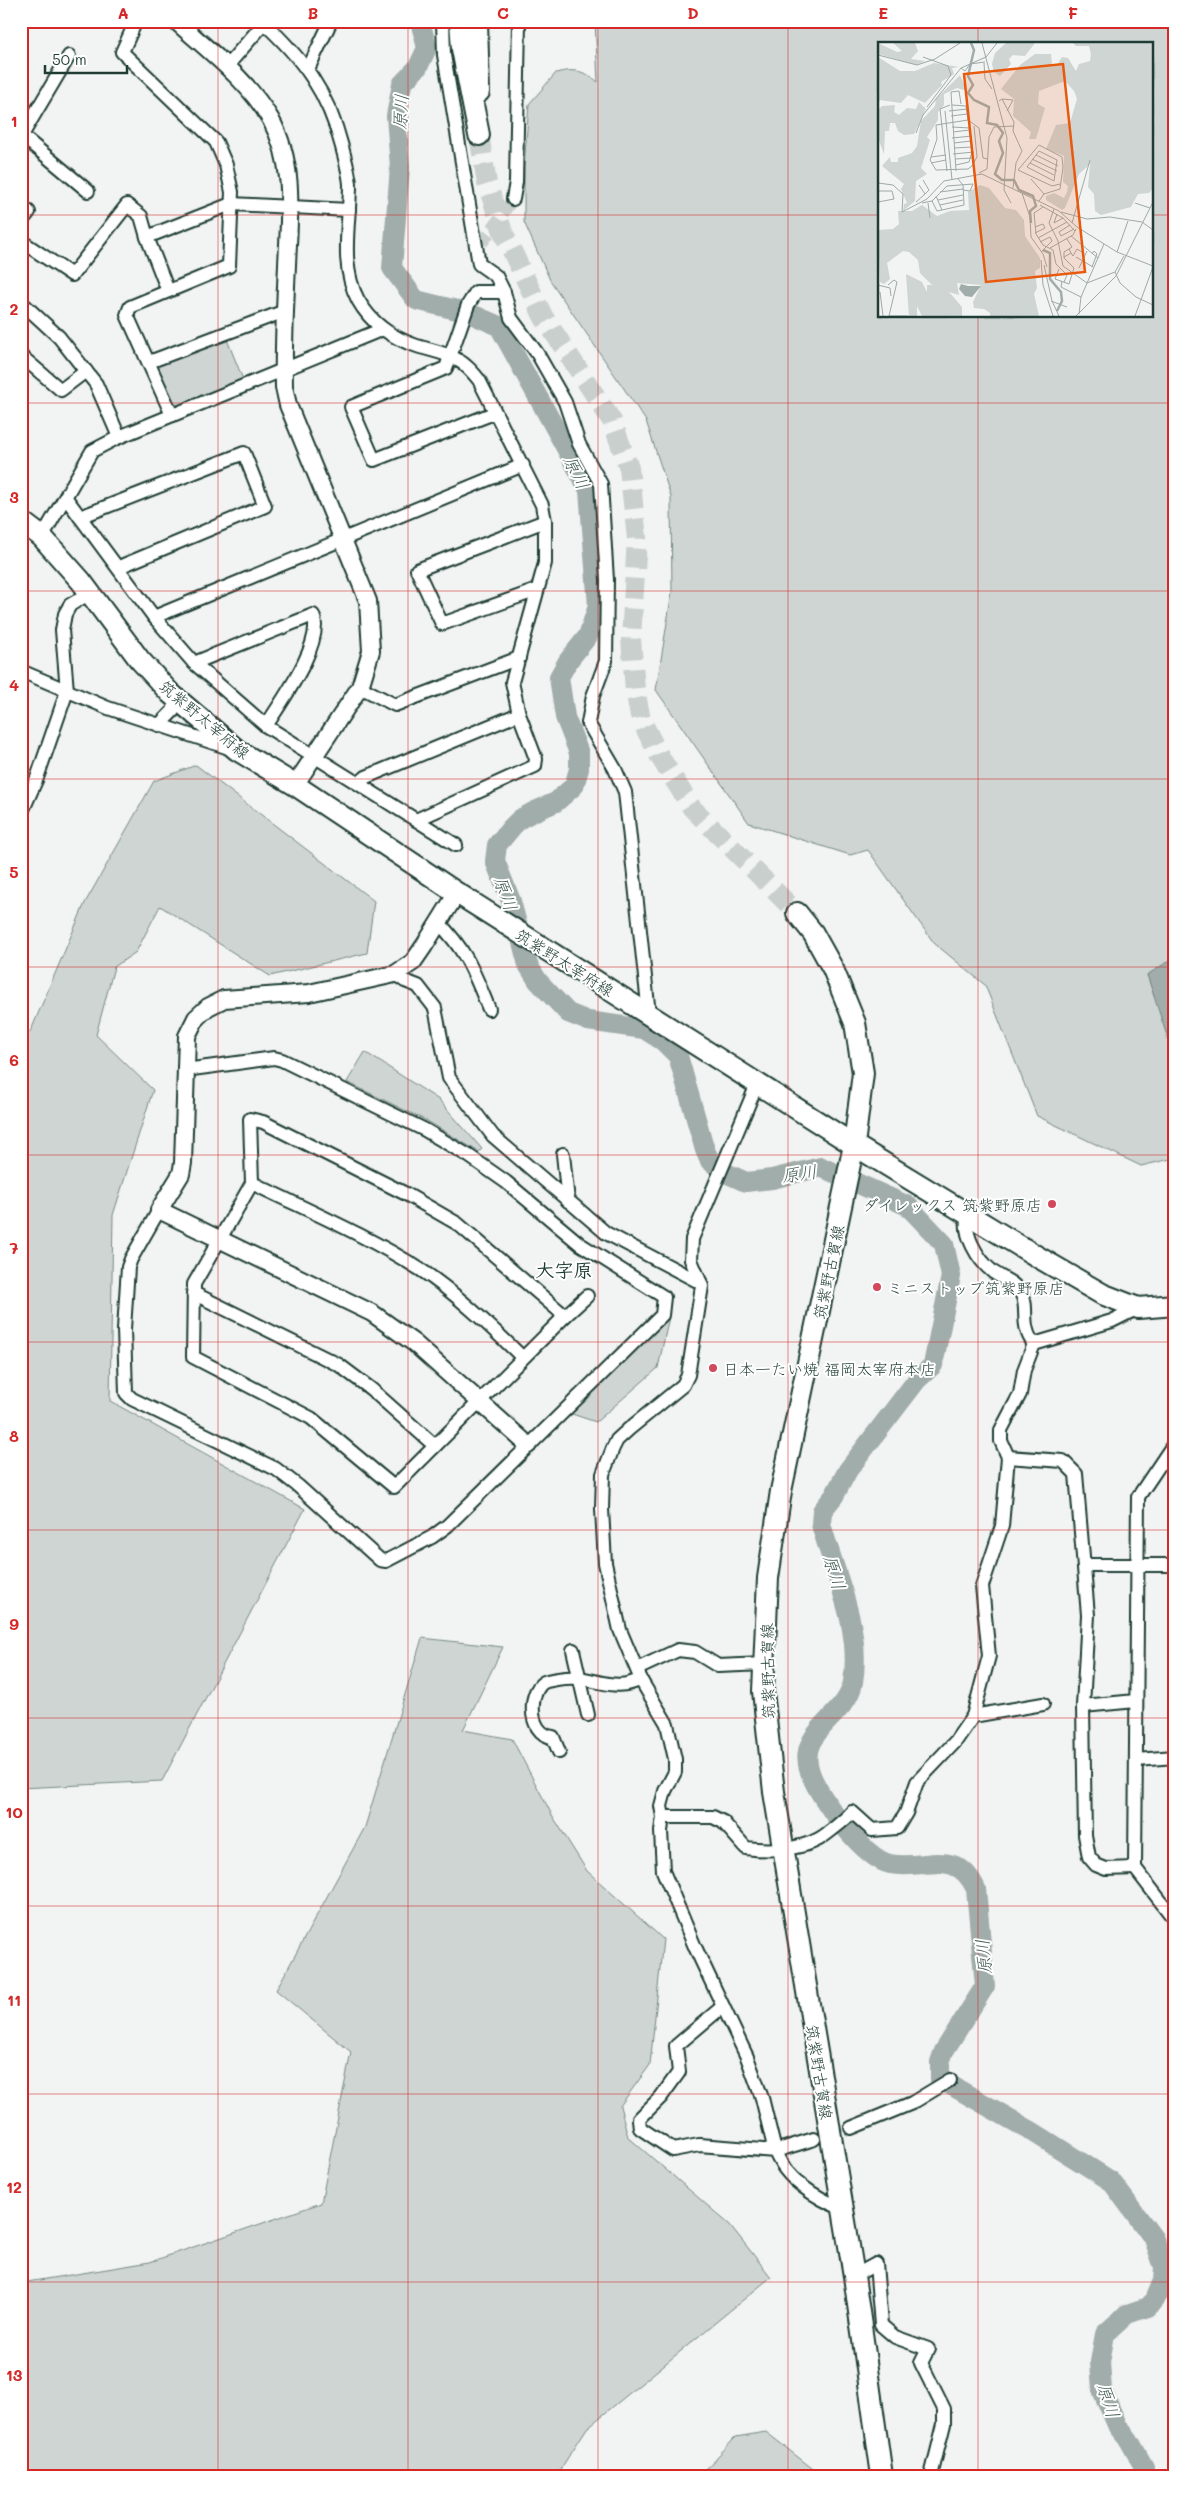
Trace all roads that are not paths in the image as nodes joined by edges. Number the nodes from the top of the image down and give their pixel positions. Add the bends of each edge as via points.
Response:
1 (136, 21) edge
2 (176, 21) edge
3 (331, 21) edge
4 (443, 21) edge
5 (460, 21) edge
6 (478, 21) edge
7 (519, 21) edge
8 (264, 22) edge
9 (69, 56) dead end
10 (226, 67) junction
11 (308, 69) junction
12 (22, 136) edge
13 (88, 191) dead end
14 (513, 199) tunnel mouth
15 (232, 204) junction
16 (21, 205) edge
17 (289, 206) junction
18 (349, 210) junction
19 (21, 222) edge
20 (147, 237) junction
21 (21, 241) edge
22 (168, 291) junction
23 (504, 292) junction
24 (22, 303) edge
25 (285, 310) junction
26 (383, 329) junction
27 (21, 356) edge
28 (452, 357) junction
29 (148, 362) junction
30 (284, 369) junction
31 (86, 372) junction
32 (494, 413) junction
33 (172, 415) junction
34 (119, 438) junction
35 (523, 465) junction
36 (66, 498) junction
37 (80, 517) junction
38 (545, 520) junction
39 (21, 521) edge
40 (42, 537) junction
41 (343, 538) junction
42 (119, 567) junction
43 (537, 590) junction
44 (90, 593) junction
45 (154, 618) junction
46 (519, 658) junction
47 (194, 664) junction
48 (21, 671) edge
49 (360, 687) junction
50 (67, 691) junction
51 (177, 698) junction
52 (519, 714) junction
53 (159, 726) junction
54 (266, 726) junction
55 (236, 750) junction
56 (315, 756) junction
57 (359, 784) junction
58 (295, 785) junction
59 (21, 814) edge
60 (416, 820) junction
61 (456, 845) dead end
62 (457, 893) junction
63 (797, 913) tunnel mouth
64 (438, 922) junction
65 (395, 974) junction
66 (489, 1009) dead end
67 (649, 1014) junction
68 (185, 1070) junction
69 (758, 1082) junction
70 (852, 1153) junction
71 (563, 1154) dead end
72 (252, 1182) junction
73 (568, 1201) junction
74 (159, 1210) junction
75 (968, 1214) junction
76 (219, 1239) junction
77 (700, 1283) junction
78 (193, 1293) junction
79 (587, 1296) dead end
80 (1175, 1305) edge
81 (1138, 1308) junction
82 (565, 1316) junction
83 (1034, 1344) junction
84 (522, 1357) junction
85 (480, 1402) junction
86 (1175, 1442) edge
87 (528, 1445) junction
88 (435, 1446) junction
89 (1008, 1457) junction
90 (1084, 1565) junction
91 (1175, 1565) edge
92 (1136, 1566) junction
93 (573, 1650) dead end
94 (764, 1664) junction
95 (639, 1674) junction
96 (578, 1678) junction
97 (1136, 1702) junction
98 (1043, 1704) dead end
99 (1083, 1706) junction
100 (588, 1715) dead end
101 (973, 1716) junction
102 (559, 1752) dead end
103 (1175, 1757) edge
104 (1136, 1760) junction
105 (663, 1817) junction
106 (784, 1848) junction
107 (1135, 1868) junction
108 (1175, 1920) edge
109 (722, 2008) junction
110 (950, 2080) dead end
111 (851, 2128) dead end
112 (814, 2139) dead end
113 (775, 2151) junction
114 (843, 2209) junction
115 (854, 2276) junction
116 (882, 2476) edge
117 (930, 2476) edge

1 - 15 street via 122,52 216,142 226,165
2 - 10 street
3 - 11 street
4 - 23 street via 444,56 479,248 479,264 496,276
5 - 6 main road via 462,49 479,135
7 - 14 street
8 - 10 street
8 - 11 street
9 - 12 street
10 - 17 street via 256,98 271,120 287,161
11 - 18 street via 336,122 350,182
12 - 13 street
15 - 17 street
15 - 20 street
15 - 22 street via 229,266
16 - 19 street via 29,212
17 - 18 street
17 - 25 street
18 - 26 street via 347,264 350,280 358,300
20 - 21 street via 141,216 127,205 72,275
20 - 22 street
22 - 29 street via 130,307 127,315
23 - 28 street via 476,292 468,305
23 - 67 street via 511,318 537,353 565,402 579,444 602,484 607,580 606,661 593,696 588,723 625,792
24 - 31 street via 58,338
25 - 29 street
25 - 30 street
26 - 28 street via 415,345
26 - 30 street
27 - 31 street via 61,390
28 - 32 street via 466,365 478,380
28 - 32 street via 446,368 351,407 374,460
29 - 33 street
30 - 33 street
30 - 41 street via 288,405
31 - 34 street via 96,384
32 - 35 street
33 - 34 street
34 - 36 street via 92,451
35 - 38 street
35 - 41 street
36 - 37 street
36 - 40 street
37 - 42 street
37 - 42 street via 244,453 265,506
38 - 43 street via 545,562
38 - 43 street via 417,570 442,624
39 - 40 main road, 筑紫野太宰府線
40 - 44 main road, 筑紫野太宰府線
41 - 45 street
41 - 49 street via 368,601 371,626 371,650
42 - 45 street
43 - 46 street
44 - 50 street via 70,605 65,614 62,630
44 - 51 main road, 筑紫野太宰府線 via 139,659
45 - 47 street
46 - 49 street via 395,705
46 - 52 street via 512,682
47 - 54 street
47 - 54 street via 313,615 313,637 308,655
48 - 50 street
49 - 56 street
50 - 53 street
50 - 59 street
51 - 53 street via 173,711
51 - 55 main road, 筑紫野太宰府線
52 - 57 street via 366,777
52 - 60 street via 536,759 534,766
53 - 55 street
54 - 56 street
55 - 58 main road, 筑紫野太宰府線
56 - 57 street
56 - 58 street
57 - 60 street
58 - 62 main road, 筑紫野太宰府線
60 - 61 street
62 - 64 street
62 - 67 main road, 筑紫野太宰府線
63 - 70 main road, 筑紫野古賀線 via 813,933 833,969 856,1023 862,1073
64 - 65 street via 412,962
64 - 66 street via 454,938 471,964
65 - 68 street via 309,993 224,999 208,1006 196,1018 188,1036
65 - 73 street via 418,986 435,1008 449,1078 493,1136
67 - 69 main road, 筑紫野太宰府線
68 - 74 street via 183,1164 181,1174
68 - 87 street via 274,1058 282,1060 425,1130 469,1156 506,1182 580,1244 664,1297 662,1315
69 - 70 main road, 筑紫野太宰府線
69 - 77 street via 692,1239 691,1260
70 - 75 main road, 筑紫野太宰府線
70 - 94 main road, 筑紫野古賀線 via 782,1491 768,1578
71 - 73 street
72 - 76 street
72 - 82 street via 250,1119 264,1122 458,1224
72 - 84 street via 381,1246 423,1272
73 - 77 street via 606,1233
74 - 76 street
74 - 87 street via 128,1267 124,1329 126,1393 132,1399 276,1469 380,1560 386,1561 432,1538
75 - 81 main road, 筑紫野太宰府線 via 1102,1294
75 - 83 street via 966,1222 977,1253 992,1271 1012,1283 1021,1293 1027,1332
76 - 78 street via 194,1284
76 - 85 street via 372,1313 414,1343
77 - 95 street via 688,1374 683,1385 617,1440 604,1474 605,1563 620,1630
78 - 88 street via 339,1365
78 - 88 street via 192,1357 311,1418 394,1487
79 - 82 street
80 - 81 main road, 筑紫野太宰府線
81 - 83 street via 1112,1321
82 - 84 street
83 - 89 street via 1024,1370 1020,1394 1001,1430 1001,1441
84 - 85 street
85 - 87 street
85 - 88 street
86 - 92 street via 1138,1496
89 - 90 street via 1062,1461 1076,1474
89 - 101 street via 1002,1526 982,1586 989,1656
90 - 92 street
90 - 99 street via 1088,1615
91 - 92 street
92 - 97 street
93 - 96 street
94 - 95 street via 718,1666 695,1652 678,1650
94 - 106 main road, 筑紫野古賀線 via 763,1691 773,1783
95 - 96 street via 630,1685 618,1686
95 - 105 street via 667,1724 676,1759 675,1772 661,1806
96 - 100 street
96 - 102 street via 546,1681 540,1684 534,1698 533,1717 538,1731 553,1737
97 - 99 street
97 - 104 street
98 - 101 street
99 - 107 street via 1084,1813 1089,1857 1106,1870
101 - 106 street via 955,1742 917,1782 897,1828 872,1830 852,1812 820,1838
103 - 104 street
104 - 107 street
105 - 106 street via 713,1817 723,1822 746,1848
105 - 109 street via 664,1871
106 - 114 main road, 筑紫野古賀線
107 - 108 street
109 - 113 street via 747,2057 762,2098
109 - 113 street via 676,2046 679,2072 640,2119 640,2128 673,2150 699,2145
110 - 111 street via 912,2103
112 - 113 street
113 - 114 street via 790,2176 825,2202
114 - 115 main road, 筑紫野古賀線
115 - 116 main road, 筑紫野古賀線
115 - 117 street via 876,2264 881,2325 895,2337 928,2349 921,2363 944,2409 944,2424

